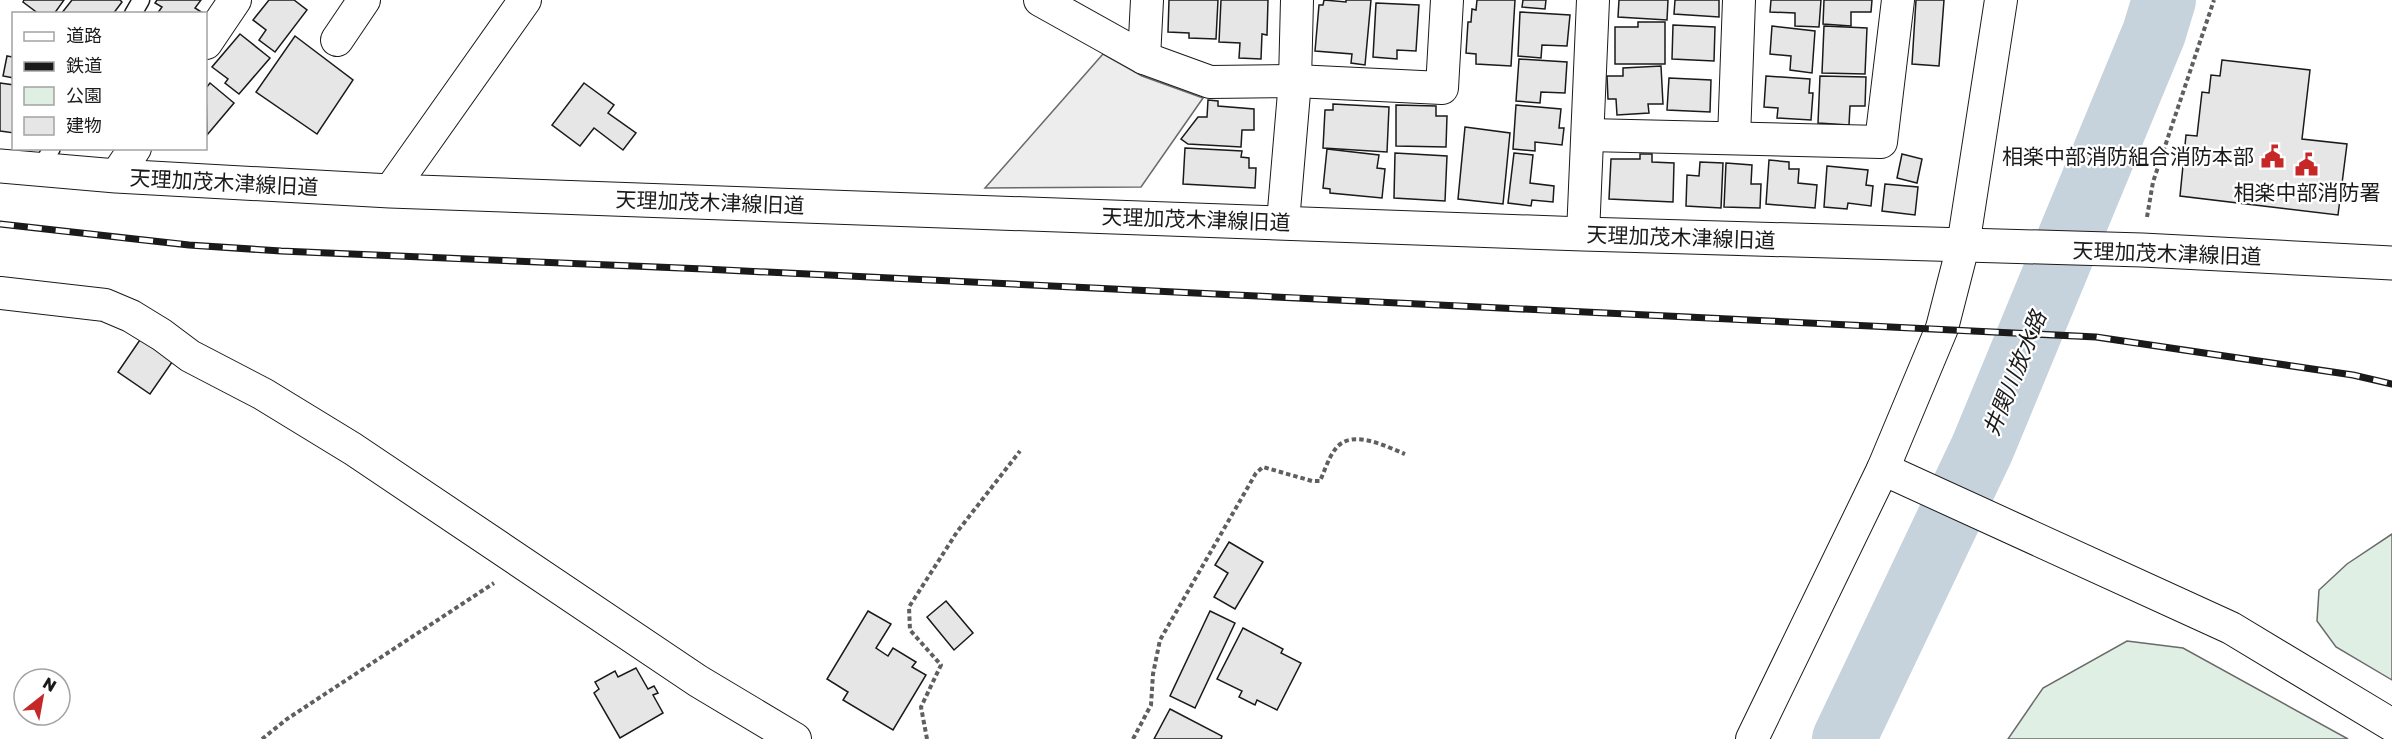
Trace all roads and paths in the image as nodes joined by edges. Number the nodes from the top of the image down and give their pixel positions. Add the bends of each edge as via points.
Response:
1 (235, 0) edge
2 (364, 0) edge
3 (525, 0) edge
4 (1040, 0) edge
5 (1146, 0) edge
6 (1297, 0) edge
7 (1447, 0) edge
8 (1593, 0) edge
9 (1738, 0) edge
10 (1898, 0) edge
11 (2001, 0) edge
12 (2214, 0) edge
13 (337, 40) dead end
14 (207, 42) edge
15 (1144, 58) junction
16 (1294, 81) junction
17 (1588, 135) junction
18 (1734, 138) junction
19 (134, 150) edge
20 (45, 159) edge
21 (0, 166) edge
22 (116, 176) junction
23 (390, 191) junction
24 (1283, 222) junction
25 (1583, 234) junction
26 (1963, 246) junction
27 (2134, 250) junction
28 (2392, 263) edge
29 (0, 293) edge
30 (1020, 451) dead end
31 (1405, 454) dead end
32 (1890, 472) junction
33 (525, 563) junction
34 (2392, 725) edge
35 (262, 739) edge
36 (795, 739) edge
37 (927, 739) edge
38 (1133, 739) edge
39 (1752, 739) edge

1 - 14 street
2 - 13 street
3 - 23 street
4 - 15 street
5 - 15 street
6 - 16 street
7 - 16 street via 1442,88
8 - 17 street
9 - 18 street
10 - 18 street via 1881,142
11 - 26 street
12 - 27 path via 2152,182
15 - 16 street via 1210,82
16 - 24 street
17 - 18 street
17 - 25 street
19 - 22 street
20 - 21 street, 天理加茂木津線旧道
20 - 22 street, 天理加茂木津線旧道
22 - 23 street, 天理加茂木津線旧道
23 - 24 street, 天理加茂木津線旧道
24 - 25 street, 天理加茂木津線旧道
25 - 26 street, 天理加茂木津線旧道
26 - 27 street, 天理加茂木津線旧道
26 - 32 street via 1942,328
27 - 28 street, 天理加茂木津線旧道
29 - 33 street via 105,305 131,316 190,356 354,449
30 - 37 path via 957,532 909,608 910,630 941,665 921,707
31 - 38 path via 1381,444 1349,440 1332,454 1320,481 1263,467 1256,473 1160,640 1151,705
32 - 34 street via 2230,628
32 - 39 street
33 - 35 path
33 - 36 street via 698,681

